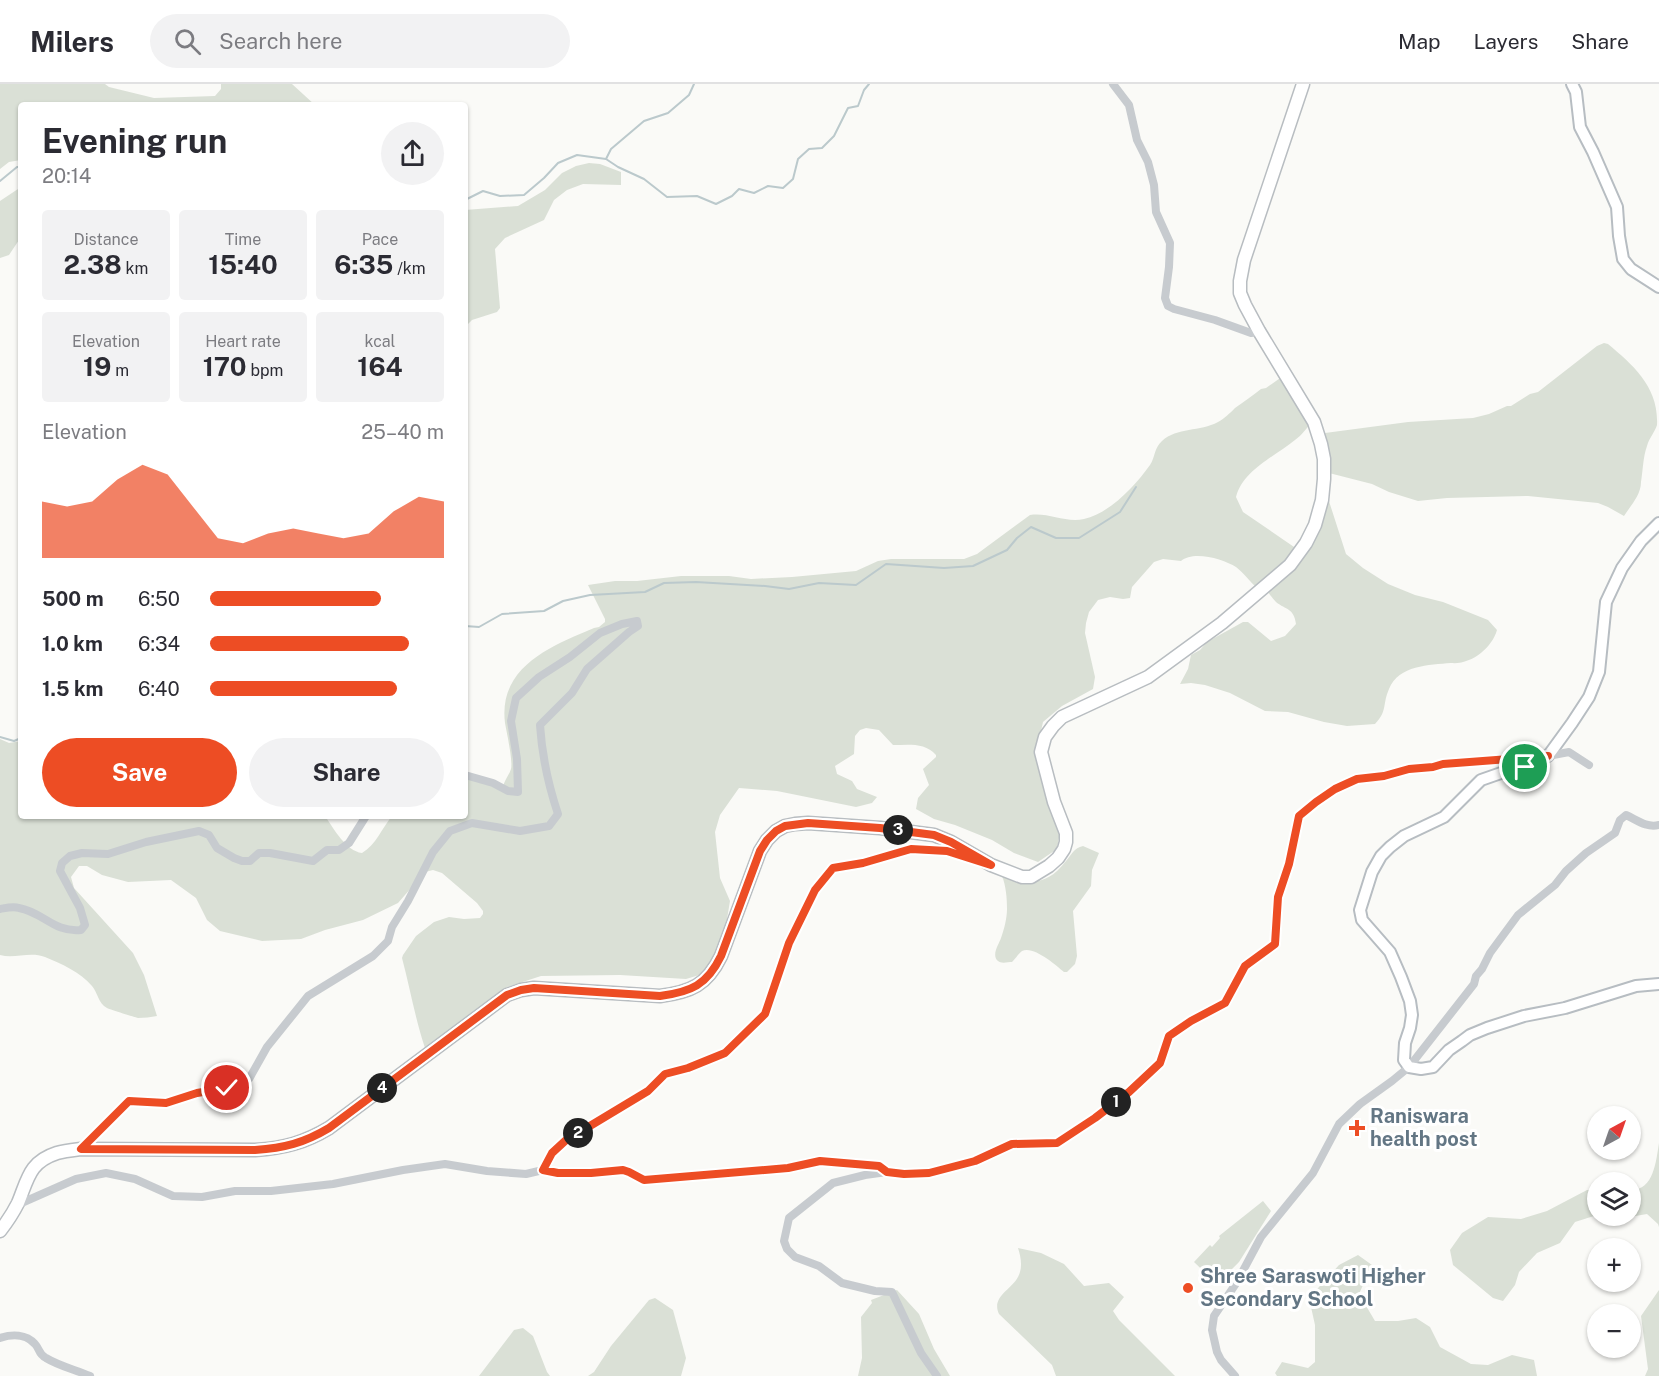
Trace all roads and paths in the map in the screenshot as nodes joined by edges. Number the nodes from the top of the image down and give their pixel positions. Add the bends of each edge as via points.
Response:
1 (1113, 84) edge
2 (1303, 84) edge
3 (1572, 84) edge
4 (1659, 287) edge
5 (1259, 332) junction
6 (1659, 523) edge
7 (1548, 756) junction
8 (1589, 765) dead end
9 (468, 776) edge
10 (364, 819) edge
11 (1659, 825) edge
12 (991, 865) junction
13 (0, 909) edge
14 (1659, 984) edge
15 (1409, 1067) junction
16 (81, 1149) junction
17 (543, 1170) junction
18 (887, 1172) junction
19 (17, 1205) junction
20 (0, 1231) edge
21 (0, 1338) edge
22 (90, 1376) edge
23 (937, 1376) edge
24 (1235, 1376) edge

1 - 5 street via 1130,105 1137,140 1154,185 1156,212 1170,243 1165,298 1168,306 1251,333
2 - 5 main road via 1240,281 1240,293
3 - 4 main road via 1580,127 1617,207 1623,259
5 - 12 main road via 1314,422 1321,444 1322,500 1306,543 1290,565 1214,629 1148,677 1062,717 1053,726 1041,752 1066,832 1064,849 1049,866 1031,877
6 - 7 main road via 1622,568 1610,593 1599,672 1589,697
7 - 8 street via 1569,752
7 - 15 main road via 1481,780 1444,817 1390,847 1372,872 1360,910 1362,920 1389,952 1410,1001 1412,1015 1404,1060
7 - 18 street via 1409,769 1357,779 1335,789 1299,816 1278,897 1275,944 1245,966 1225,1003 1169,1036 1160,1063 1129,1092 1057,1143 1012,1144 975,1161 929,1173
9 - 16 street via 518,792 511,721 516,698 600,633 637,621 638,626 587,669 572,693 540,725 549,786 558,814 549,826 520,831 472,823 450,831 433,852 388,941 372,956 308,996 267,1047 249,1079 166,1103 129,1101
10 - 13 street via 349,843 339,850 327,850 313,861 270,853 259,853 250,861 242,861 217,848 209,835 200,831 108,854 70,856 60,871 80,908 85,925 81,930 58,928 20,908
11 - 15 street via 1641,824 1626,815 1615,833 1586,853 1518,915 1490,953 1474,984
12 - 16 main road via 934,835 808,823 785,826 760,851 715,969 695,987 660,996 534,988 507,995 329,1128 297,1144 255,1150
12 - 17 street via 947,851 911,849 833,868 815,890 789,943 765,1014 725,1053 665,1074 648,1091 565,1141 552,1153
14 - 15 main road via 1636,986 1486,1028 1449,1050 1433,1067
15 - 24 street via 1339,1124 1313,1173 1261,1237 1214,1316 1215,1344 1221,1360
16 - 19 main road via 57,1153 31,1170
17 - 18 street via 623,1170 644,1180 788,1168 820,1161 879,1166
17 - 19 street via 526,1174 445,1164 333,1184 202,1197 173,1196 135,1179 106,1173 76,1179
18 - 23 street via 833,1183 789,1218 784,1241 795,1257 819,1266 842,1283 892,1292 921,1353
19 - 20 main road
21 - 22 street via 24,1336 36,1344 46,1359

